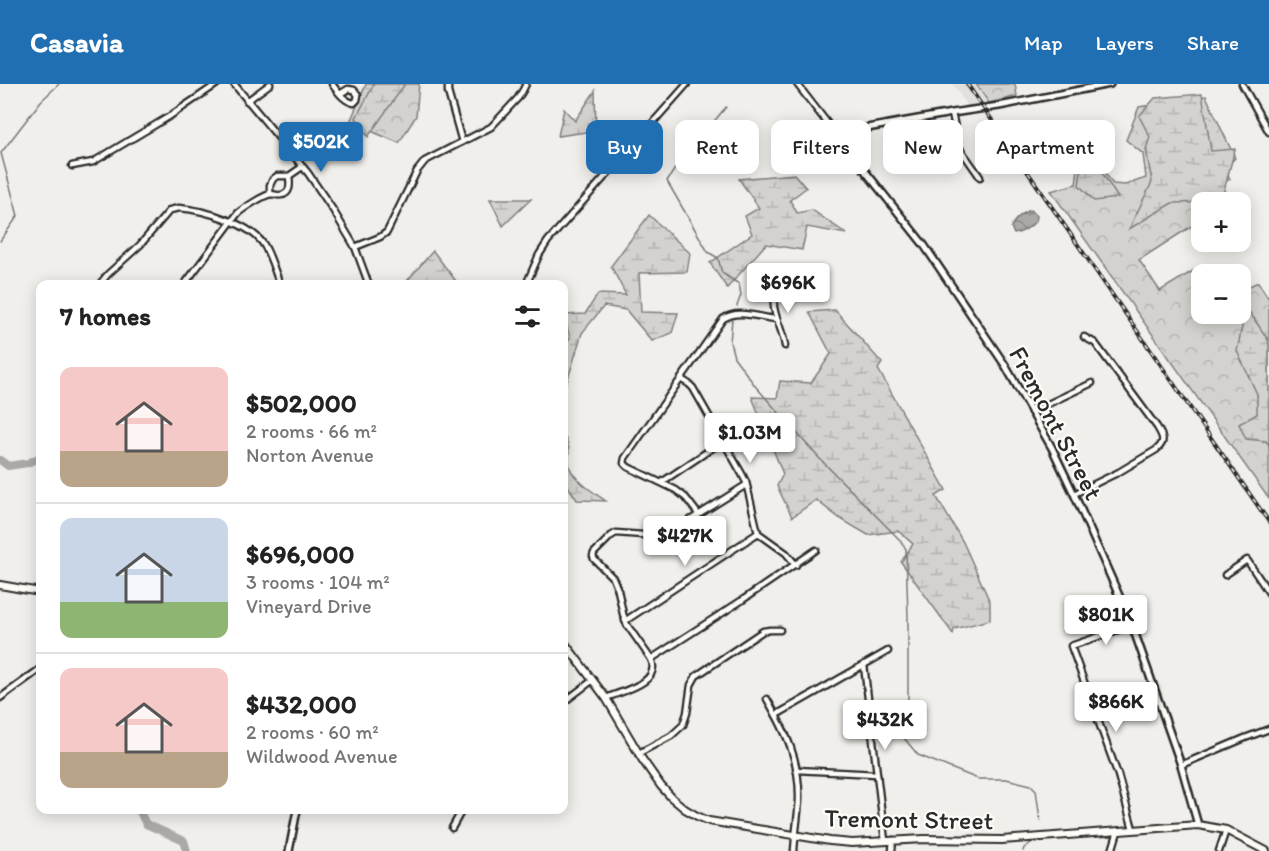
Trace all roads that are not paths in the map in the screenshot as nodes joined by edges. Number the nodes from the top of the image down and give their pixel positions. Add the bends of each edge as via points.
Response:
1 (217, 84) edge
2 (234, 84) edge
3 (270, 84) edge
4 (332, 84) edge
5 (448, 84) edge
6 (526, 84) edge
7 (687, 84) edge
8 (797, 84) edge
9 (1110, 84) edge
10 (1242, 84) edge
11 (340, 94) dead end
12 (247, 101) junction
13 (952, 113) junction
14 (825, 120) edge
15 (871, 127) edge
16 (1269, 132) edge
17 (462, 142) junction
18 (72, 166) dead end
19 (302, 166) junction
20 (868, 174) edge
21 (289, 176) junction
22 (980, 177) dead end
23 (270, 194) junction
24 (232, 220) junction
25 (355, 247) junction
26 (103, 280) edge
27 (188, 280) edge
28 (278, 280) edge
29 (367, 280) edge
30 (528, 280) edge
31 (777, 282) dead end
32 (777, 319) junction
33 (1084, 338) dead end
34 (785, 346) dead end
35 (681, 379) junction
36 (1092, 383) dead end
37 (1031, 412) junction
38 (723, 441) junction
39 (662, 482) junction
40 (746, 485) junction
41 (1074, 494) junction
42 (699, 515) junction
43 (758, 533) junction
44 (816, 550) dead end
45 (796, 565) junction
46 (1225, 575) dead end
47 (0, 585) edge
48 (36, 591) edge
49 (1269, 593) edge
50 (625, 621) junction
51 (1132, 625) junction
52 (780, 630) dead end
53 (568, 647) edge
54 (888, 651) dead end
55 (651, 659) junction
56 (864, 665) junction
57 (36, 672) edge
58 (593, 680) junction
59 (0, 698) edge
60 (606, 698) junction
61 (568, 699) edge
62 (766, 699) dead end
63 (776, 715) junction
64 (1269, 729) edge
65 (639, 753) junction
66 (1181, 765) junction
67 (796, 770) junction
68 (877, 774) junction
69 (296, 814) edge
70 (460, 814) edge
71 (1198, 825) junction
72 (452, 828) dead end
73 (1133, 829) junction
74 (1118, 830) junction
75 (1226, 830) junction
76 (795, 835) junction
77 (889, 840) junction
78 (289, 851) edge
79 (794, 851) edge
80 (892, 851) edge
81 (1112, 851) edge
82 (1219, 851) edge
83 (1266, 851) edge

1 - 18 street via 93,162
2 - 12 street
3 - 12 street
4 - 11 street
5 - 17 street
6 - 17 street via 494,125
7 - 30 street via 548,241
8 - 14 street, Fremont Street
9 - 13 street
10 - 16 street
12 - 19 street
13 - 15 street
13 - 22 street via 959,147
17 - 25 street via 424,161 387,232
19 - 21 street
19 - 25 street
20 - 37 street, Fremont Street via 924,244 1005,365
21 - 23 street via 273,178
21 - 23 street via 288,192
23 - 24 street via 244,208
24 - 26 street via 184,208 169,211
24 - 27 street
24 - 28 street via 262,242
25 - 29 street
31 - 32 street
32 - 34 street
32 - 35 street via 737,314 725,317
33 - 41 street via 1095,343 1157,427 1162,442 1156,450 1119,472
35 - 38 street via 693,388
35 - 39 street via 624,460 628,467
36 - 37 street
37 - 41 street, Fremont Street
38 - 39 street
38 - 40 street
39 - 42 street via 683,495
40 - 42 street
40 - 43 street
41 - 51 street, Fremont Street
42 - 50 street via 663,536 614,533 594,553 593,558 615,582
43 - 45 street
43 - 50 street
44 - 45 street
45 - 55 street
46 - 49 street via 1247,560
47 - 48 main road
50 - 55 street
51 - 66 street, Fremont Street
51 - 73 street via 1071,646 1118,775
52 - 65 street via 763,631 699,674 691,685 683,725
53 - 58 main road, Tremont Street
54 - 56 street
55 - 60 street via 653,670 648,679
56 - 63 street
56 - 68 street
57 - 59 street
58 - 60 main road, Tremont Street
58 - 61 street
60 - 65 main road, Tremont Street
62 - 63 street
63 - 67 street via 789,740
64 - 66 street
65 - 76 main road, Tremont Street via 664,790 697,816
66 - 71 street, Fremont Street
67 - 68 street
67 - 76 street via 799,799
68 - 77 street
69 - 78 street
70 - 72 street
71 - 73 main road, Tremont Street
71 - 75 main road, Tremont Street
73 - 74 main road, Tremont Street
74 - 77 main road, Tremont Street via 996,840
74 - 81 street
75 - 82 street
75 - 83 main road, Tremont Street
76 - 77 main road, Tremont Street via 842,846
76 - 79 street
77 - 80 street

